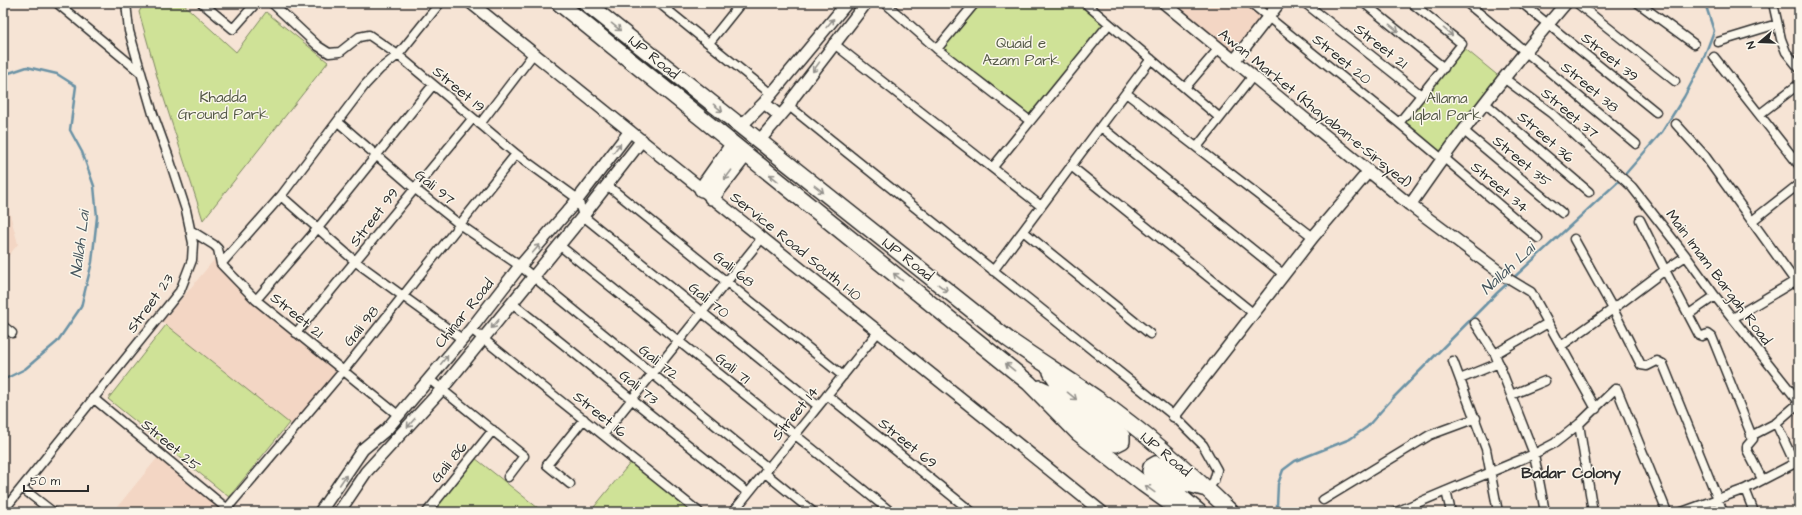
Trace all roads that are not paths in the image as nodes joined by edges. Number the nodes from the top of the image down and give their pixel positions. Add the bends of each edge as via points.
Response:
1 (56, 3) edge
2 (126, 3) edge
3 (202, 3) edge
4 (256, 3) edge
5 (272, 3) edge
6 (440, 3) edge
7 (471, 3) edge
8 (559, 3) edge
9 (586, 3) edge
10 (659, 3) edge
11 (742, 3) edge
12 (847, 3) edge
13 (866, 3) edge
14 (885, 3) edge
15 (975, 3) edge
16 (1085, 3) edge
17 (1164, 3) edge
18 (1251, 3) edge
19 (1279, 3) edge
20 (1305, 3) edge
21 (1364, 3) edge
22 (1412, 3) edge
23 (1467, 3) edge
24 (1522, 3) edge
25 (1566, 3) edge
26 (1577, 3) edge
27 (1638, 3) edge
28 (1773, 3) edge
29 (1268, 17) junction
30 (1109, 24) junction
31 (1778, 24) junction
32 (1547, 25) junction
33 (1718, 42) dead end
34 (709, 43) junction
35 (833, 43) junction
36 (1694, 44) dead end
37 (1219, 48) junction
38 (937, 49) junction
39 (1526, 52) junction
40 (534, 53) junction
41 (398, 55) junction
42 (1714, 57) dead end
43 (1151, 60) junction
44 (1234, 61) junction
45 (1444, 68) junction
46 (1799, 68) edge
47 (141, 73) junction
48 (1253, 76) junction
49 (1505, 79) junction
50 (1675, 82) dead end
51 (1799, 84) edge
52 (433, 85) junction
53 (1185, 88) junction
54 (1126, 93) junction
55 (771, 94) junction
56 (1421, 95) junction
57 (791, 102) junction
58 (1486, 104) junction
59 (1656, 112) dead end
60 (1760, 114) junction
61 (780, 116) junction
62 (473, 118) junction
63 (1220, 118) junction
64 (1030, 121) junction
65 (338, 122) junction
66 (1398, 123) junction
67 (480, 124) junction
68 (1676, 124) dead end
69 (741, 126) junction
70 (1101, 127) junction
71 (630, 131) junction
72 (1464, 131) junction
73 (642, 140) junction
74 (758, 141) junction
75 (1636, 144) dead end
76 (733, 145) junction
77 (1197, 147) junction
78 (516, 154) junction
79 (745, 154) junction
80 (376, 155) junction
81 (1442, 158) junction
82 (1798, 163) edge
83 (1071, 166) junction
84 (993, 167) junction
85 (1368, 171) junction
86 (1616, 171) joint
87 (1799, 184) edge
88 (607, 185) junction
89 (414, 188) junction
90 (1589, 192) dead end
91 (707, 193) junction
92 (281, 196) junction
93 (578, 199) junction
94 (1410, 205) junction
95 (1041, 206) junction
96 (1562, 214) dead end
97 (583, 216) junction
98 (1640, 220) dead end
99 (1752, 221) junction
100 (459, 224) junction
101 (318, 228) junction
102 (190, 230) junction
103 (1023, 231) junction
104 (1313, 236) junction
105 (762, 238) junction
106 (1538, 238) dead end
107 (1574, 239) dead end
108 (559, 245) junction
109 (1686, 256) junction
110 (356, 262) junction
111 (221, 264) junction
112 (520, 266) junction
113 (1665, 270) junction
114 (993, 271) junction
115 (1283, 274) junction
116 (1506, 277) joint
117 (532, 278) junction
118 (726, 281) junction
119 (1798, 282) edge
120 (403, 296) junction
121 (1715, 296) junction
122 (256, 300) junction
123 (512, 303) junction
124 (1613, 309) junction
125 (701, 312) junction
126 (1253, 313) junction
127 (1689, 314) junction
128 (1733, 318) junction
129 (1475, 323) dead end
130 (1548, 323) junction
131 (3, 326) edge
132 (471, 329) junction
133 (878, 332) junction
134 (12, 333) dead end
135 (296, 333) junction
136 (1150, 334) dead end
137 (483, 338) junction
138 (462, 339) junction
139 (678, 341) junction
140 (1561, 346) junction
141 (1494, 354) junction
142 (1452, 361) dead end
143 (1499, 363) junction
144 (1047, 366) junction
145 (344, 370) junction
146 (652, 374) junction
147 (843, 376) junction
148 (429, 379) junction
149 (1460, 379) junction
150 (1545, 381) dead end
151 (1029, 383) junction
152 (442, 389) junction
153 (827, 395) junction
154 (1511, 395) junction
155 (93, 398) junction
156 (632, 399) junction
157 (1799, 403) edge
158 (818, 406) junction
159 (1596, 409) junction
160 (398, 414) junction
161 (1174, 416) junction
162 (1476, 418) junction
163 (584, 419) junction
164 (1776, 423) junction
165 (1579, 424) junction
166 (493, 430) junction
167 (603, 434) junction
168 (795, 436) junction
169 (1751, 436) junction
170 (1534, 454) junction
171 (1797, 462) edge
172 (766, 471) junction
173 (1490, 472) junction
174 (508, 477) dead end
175 (1762, 479) junction
176 (570, 484) dead end
177 (22, 488) junction
178 (1207, 489) junction
179 (1745, 489) junction
180 (1446, 491) junction
181 (748, 493) junction
182 (6, 500) edge
183 (1323, 500) dead end
184 (1718, 500) junction
185 (3, 511) edge
186 (227, 511) edge
187 (53, 512) edge
188 (320, 512) edge
189 (339, 512) edge
190 (427, 512) edge
191 (699, 512) edge
192 (733, 512) edge
193 (813, 512) edge
194 (890, 512) edge
195 (972, 512) edge
196 (1102, 512) edge
197 (1182, 512) edge
198 (1199, 512) edge
199 (1231, 512) edge
200 (1396, 512) edge
201 (1451, 512) edge
202 (1498, 512) edge
203 (1545, 512) edge
204 (1593, 512) edge
205 (1667, 512) edge
206 (1682, 512) edge
207 (1723, 512) edge
208 (1754, 512) edge

1 - 47 street
2 - 47 street, Street 23 via 129,31
3 - 4 street via 233,29
5 - 41 street, Street 19 via 329,53 340,52 360,36 369,35
6 - 41 street
7 - 40 street, Service Road South I-10
8 - 76 highway, IJP Road
9 -> 69 highway, IJP Road
10 - 34 street
11 - 34 street
55 -> 12 street
13 - 35 street
14 - 38 street
15 - 38 street
16 - 30 street
17 - 37 street, Awan Market (Khayaban-e-Sirsyed)
18 - 29 street, Street 20
19 - 29 street
20 - 56 street, Street 21
21 -> 45 street
22 -> 45 street via 1462,44
23 - 39 street, Street 38
24 - 32 street, Street 39
25 - 32 street, Awan Market (Khayaban-e-Sirsyed)
26 - 50 street
27 - 36 street
28 - 31 street
29 - 44 street
29 - 66 street, Street 20
30 - 43 street
30 - 64 street
31 - 33 street
31 - 46 street via 1786,52
32 - 39 street, Awan Market (Khayaban-e-Sirsyed)
32 - 59 street, Street 39
34 - 55 street
35 -> 57 street
35 - 84 street
37 - 44 street, Awan Market (Khayaban-e-Sirsyed)
37 - 53 street
38 - 64 street
39 - 49 street, Awan Market (Khayaban-e-Sirsyed)
39 - 75 street, Street 38
40 - 67 street
40 - 71 street, Service Road South I-10
41 - 52 street, Street 19
41 - 65 street via 380,69
42 - 60 street
43 - 53 street
43 - 54 street
44 - 48 street, Awan Market (Khayaban-e-Sirsyed)
45 - 56 street
47 - 102 street, Street 23 via 186,210
48 - 63 street
48 - 85 street, Awan Market (Khayaban-e-Sirsyed)
49 - 58 street, Awan Market (Khayaban-e-Sirsyed)
49 - 86 street, Street 37 via 1551,113
51 - 60 street
52 - 62 street, Street 19
52 - 80 street
53 - 63 street
54 - 70 street
54 - 77 street
55 - 57 street
55 - 61 street
55 - 69 street
56 - 66 street
57 - 61 street
57 - 114 street
58 - 72 street, Awan Market (Khayaban-e-Sirsyed)
58 - 90 street, Street 36
60 - 82 street
61 - 74 street
62 - 67 street, Street 19
62 - 89 street, Street 99
63 - 77 street
64 - 84 street
65 - 80 street, Gali 97
65 - 92 street
66 - 81 street, Street 20
67 - 78 street, Street 19
68 - 99 street via 1704,156
69 - 74 highway, IJP Road
70 - 83 street
70 - 115 street
71 - 73 street, Service Road South I-10
93 -> 71 street, Chinar Road
72 - 81 street, Awan Market (Khayaban-e-Sirsyed)
72 - 96 street, Street 35
73 - 88 street, Chinar Road
73 - 91 street, Service Road South I-10
74 -> 144 highway, IJP Road via 1008,339
76 - 79 highway, IJP Road
76 - 91 highway
77 - 104 street
78 - 93 street, Street 19
78 - 100 street, Gali 98
79 -> 91 highway
151 -> 79 highway, IJP Road
80 - 89 street, Gali 97
80 - 101 street
81 - 94 street, Awan Market (Khayaban-e-Sirsyed)
81 - 106 street, Street 34
83 - 95 street
83 - 126 street
84 - 95 street
85 - 94 street, Awan Market (Khayaban-e-Sirsyed)
85 - 104 street
86 - 109 street, Main Imam Bargah Road via 1632,187
87 - 99 street
88 - 97 street, Chinar Road
88 - 118 street, Gali 68
89 - 100 street, Gali 97
89 - 110 street, Street 99
91 - 105 street, Service Road South I-10
92 - 101 street
92 - 111 street
93 - 97 street
112 -> 93 street, Chinar Road
94 - 116 street, Awan Market (Khayaban-e-Sirsyed)
95 - 103 street
97 - 108 street, Chinar Road
97 - 125 street, Gali 70
98 - 113 street
99 - 119 street
100 - 112 street, Gali 97
100 - 120 street, Gali 98
101 - 110 street
101 - 122 street
102 - 111 street, Street 21 via 214,245 218,250
102 - 155 street, Street 23 via 193,243 192,260 180,290
103 - 114 street
103 - 136 street
104 - 115 street
105 - 118 street
105 - 133 street, Service Road South I-10
107 - 124 street
108 - 117 street, Chinar Road
108 - 139 street, Gali 71
109 - 113 street
109 - 121 street, Main Imam Bargah Road
110 - 120 street
110 - 135 street, Street 99
111 - 122 street, Street 21
112 - 117 street, Gali 97
112 - 132 street, Chinar Road
113 - 124 street
113 - 127 street
114 - 161 street
115 - 126 street
116 - 130 street, Awan Market (Khayaban-e-Sirsyed) via 1531,292
117 - 123 street, Chinar Road
117 - 146 street, Gali 72
118 - 125 street
118 - 147 street, Gali 68
119 - 128 street
120 - 138 street
120 - 145 street, Gali 98
121 - 127 street
121 - 128 street, Main Imam Bargah Road
122 - 135 street, Street 21
123 -> 137 street, Chinar Road
123 - 156 street, Gali 73
124 - 140 street
124 - 184 street via 1641,365 1647,366 1657,361 1662,364
125 - 139 street
125 - 158 street, Gali 70
126 - 161 street
127 - 169 street via 1699,335 1708,334 1712,337
128 - 157 street, Main Imam Bargah Road
129 - 141 street
130 - 140 street, Awan Market (Khayaban-e-Sirsyed)
130 - 141 street
131 - 134 street
132 - 137 street, Street 16
132 - 138 street, Chinar Road
133 - 147 street, Street 14
133 - 196 street, Service Road South I-10
135 - 145 street, Street 21
137 - 152 street, Chinar Road
137 - 163 street, Street 16
148 -> 138 street, Chinar Road
139 - 146 street
139 - 168 street, Gali 71
140 - 159 street, Awan Market (Khayaban-e-Sirsyed)
141 - 143 street
142 - 149 street
143 - 149 street
143 - 154 street
144 -> 151 highway via 1061,387 1122,436 1120,443 1116,444 1053,394
144 - 178 highway, IJP Road via 1100,401
145 - 160 street, Street 21
145 - 186 street, Gali 98
146 - 156 street
146 - 172 street, Gali 72
147 - 153 street, Street 14
148 - 152 street
148 - 160 street, Chinar Road
149 - 162 street
150 - 154 street
197 -> 151 highway, IJP Road via 1078,432
152 - 166 street
152 -> 189 street, Chinar Road via 366,472
153 - 158 street, Street 14
153 - 195 street, Street 69
154 - 170 street
155 - 177 street, Street 23
155 - 186 street, Street 25
156 - 167 street
156 - 181 street, Gali 73
157 - 164 street
158 - 168 street, Street 14
159 - 165 street
159 - 205 street via 1611,391 1617,389
188 -> 160 street, Chinar Road via 363,449 387,429
161 - 178 street via 1203,446 1216,470 1214,481
162 - 173 street
162 - 183 street via 1430,435
163 - 167 street, Street 16
163 - 176 street via 547,465
164 - 169 street
164 - 171 street
165 - 170 street via 1555,443
165 - 204 street
166 - 174 street via 524,456
166 - 190 street, Gali 86
167 - 191 street, Street 16
168 - 172 street, Street 14
168 - 194 street, Gali 71
169 - 175 street via 1753,440 1746,450
170 - 173 street
170 - 203 street
171 - 175 street
172 - 181 street, Street 14
172 - 193 street, Gali 72
173 - 180 street
173 - 202 street
175 - 179 street
177 - 182 street, Street 23
177 - 187 street
178 - 198 highway via 1178,481 1156,464 1151,467 1150,471
178 - 199 highway, IJP Road
179 - 184 street
179 - 208 street
180 - 200 street
180 - 201 street
181 - 192 street, Street 14
182 - 185 street, Street 23
184 - 206 street
184 - 207 street

